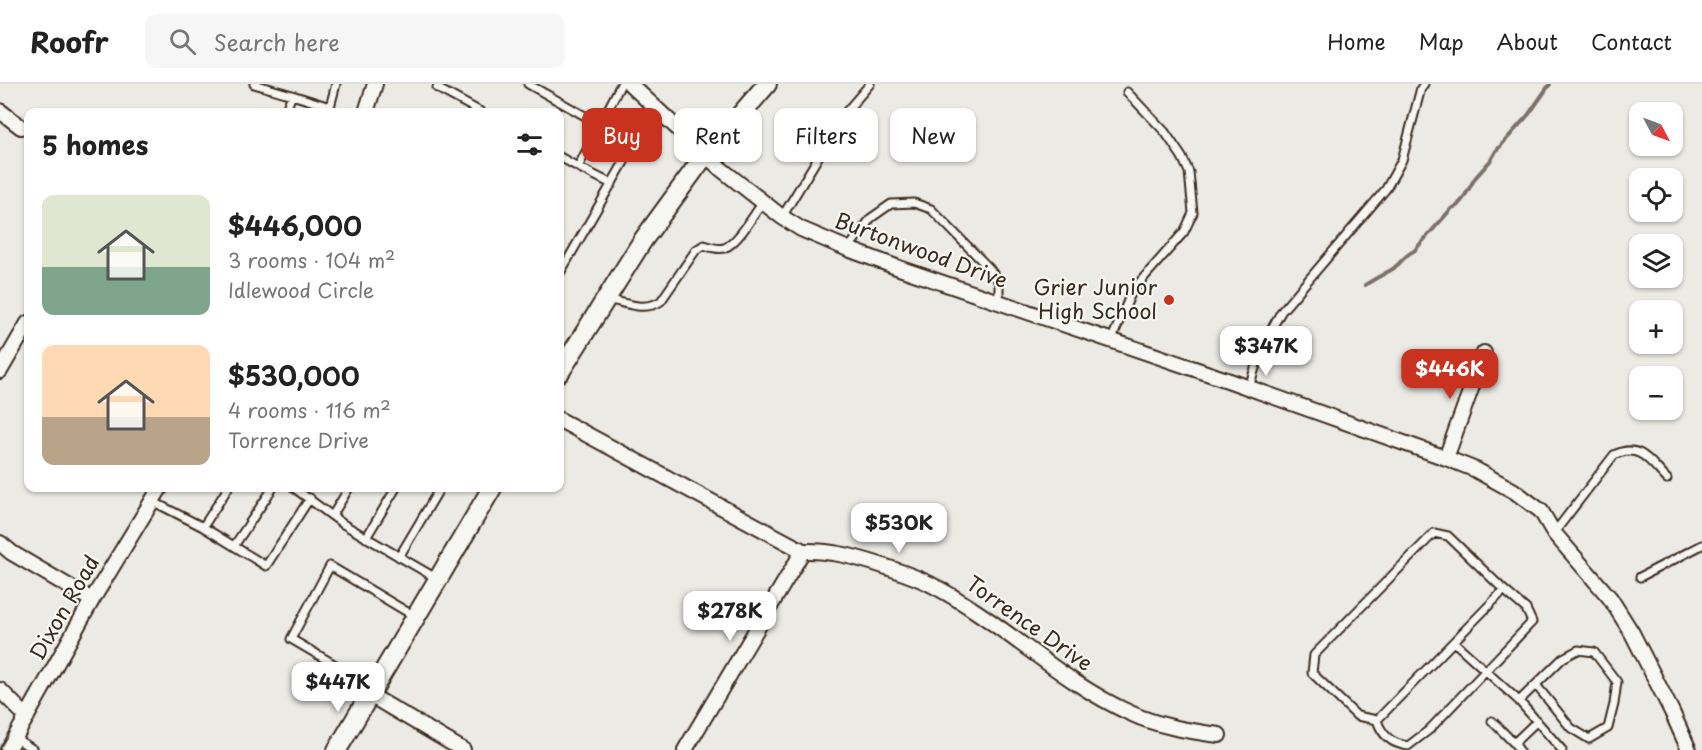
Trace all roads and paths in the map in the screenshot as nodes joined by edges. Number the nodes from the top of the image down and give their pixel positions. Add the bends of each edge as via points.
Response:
1 (254, 84) edge
2 (336, 84) edge
3 (375, 84) edge
4 (439, 84) edge
5 (528, 84) edge
6 (621, 84) edge
7 (630, 84) edge
8 (767, 84) edge
9 (870, 84) edge
10 (1424, 84) edge
11 (1127, 92) dead end
12 (292, 95) junction
13 (287, 108) edge
14 (324, 108) edge
15 (330, 108) edge
16 (367, 108) edge
17 (474, 108) edge
18 (609, 108) edge
19 (746, 108) edge
20 (0, 111) edge
21 (582, 114) edge
22 (674, 125) edge
23 (21, 128) dead end
24 (564, 159) edge
25 (582, 160) edge
26 (624, 162) edge
27 (700, 162) edge
28 (714, 162) edge
29 (578, 167) junction
30 (612, 184) junction
31 (762, 203) junction
32 (782, 217) junction
33 (848, 249) junction
34 (564, 266) edge
35 (605, 299) junction
36 (999, 302) junction
37 (24, 330) edge
38 (1111, 341) junction
39 (1484, 353) dead end
40 (564, 366) edge
41 (0, 371) edge
42 (1249, 387) junction
43 (564, 422) edge
44 (1446, 458) junction
45 (1667, 479) dead end
46 (157, 492) edge
47 (225, 492) edge
48 (270, 492) edge
49 (300, 492) edge
50 (347, 492) edge
51 (394, 492) edge
52 (438, 492) edge
53 (490, 492) edge
54 (310, 498) junction
55 (152, 500) junction
56 (332, 516) junction
57 (203, 527) junction
58 (1554, 533) junction
59 (366, 538) junction
60 (0, 543) edge
61 (1702, 545) edge
62 (234, 546) junction
63 (803, 551) junction
64 (399, 557) junction
65 (1640, 577) dead end
66 (438, 580) junction
67 (1504, 590) junction
68 (92, 600) junction
69 (417, 617) junction
70 (1454, 642) junction
71 (1487, 672) junction
72 (1536, 685) junction
73 (0, 690) edge
74 (372, 692) junction
75 (1519, 701) junction
76 (27, 717) junction
77 (1377, 720) junction
78 (1492, 721) dead end
79 (1537, 721) junction
80 (1219, 735) dead end
81 (1514, 743) junction
82 (11, 744) edge
83 (34, 750) edge
84 (336, 750) edge
85 (463, 750) edge
86 (686, 750) edge
87 (1519, 750) edge
88 (1562, 750) edge
89 (1689, 750) edge

1 - 12 lane
2 - 15 lane
3 - 16 street
4 - 17 lane via 437,88
5 - 21 lane
6 - 18 lane
7 - 22 street, Burtonwood Drive
8 - 19 main road
9 - 32 lane via 845,113
10 - 42 lane via 1402,160 1386,189 1281,312 1262,346
11 - 38 lane via 1165,132 1182,157 1189,172 1193,213 1184,232 1132,291
12 - 13 lane
12 - 14 lane
20 - 23 street
24 - 29 lane
25 - 29 lane
26 - 30 lane
27 - 35 main road
28 - 31 street, Burtonwood Drive
29 - 30 lane
30 - 34 lane
31 - 32 street, Burtonwood Drive
31 - 35 lane via 726,247 704,245 696,250 661,301 653,306
32 - 33 street, Burtonwood Drive
33 - 36 street, Burtonwood Drive
33 - 36 lane via 871,218 891,204 914,203 931,209 989,268 999,282
35 - 40 main road
36 - 38 street, Burtonwood Drive
37 - 41 street
38 - 42 street, Burtonwood Drive
39 - 44 street
42 - 44 street, Burtonwood Drive
43 - 63 street, Torrence Drive
44 - 58 street, Burtonwood Drive via 1514,491 1541,510
45 - 58 lane via 1643,454 1625,450 1614,455
46 - 55 street, Dixon Road
47 - 57 lane
48 - 62 lane
49 - 54 lane
50 - 56 lane
51 - 59 lane
52 - 64 lane
53 - 66 main road
54 - 56 lane
54 - 62 lane via 266,566
55 - 57 lane
55 - 68 street, Dixon Road
56 - 59 lane
57 - 62 lane
58 - 89 street, Burtonwood Drive via 1610,598
59 - 64 lane
60 - 68 street
61 - 65 lane
63 - 80 street, Torrence Drive via 819,550 858,558 906,573 975,612 1085,688 1130,713 1168,726
63 - 86 street
64 - 66 lane
66 - 69 main road
67 - 70 lane
67 - 71 lane via 1526,609 1532,622
67 - 77 lane via 1448,536 1434,533 1314,655 1312,673 1357,716
68 - 76 street, Dixon Road
69 - 74 main road
69 - 74 lane via 330,566 291,639
70 - 71 lane
70 - 77 lane
71 - 75 lane
71 - 77 lane via 1408,746 1395,744 1380,730
72 - 72 lane via 1571,728 1589,739 1608,728 1617,682 1594,652 1578,650 1563,658
72 - 75 lane
73 - 76 street
74 - 84 main road
74 - 85 street
75 - 79 lane
76 - 82 street, Dixon Road
78 - 81 lane
79 - 81 lane
79 - 88 lane
81 - 87 lane
82 - 83 lane

